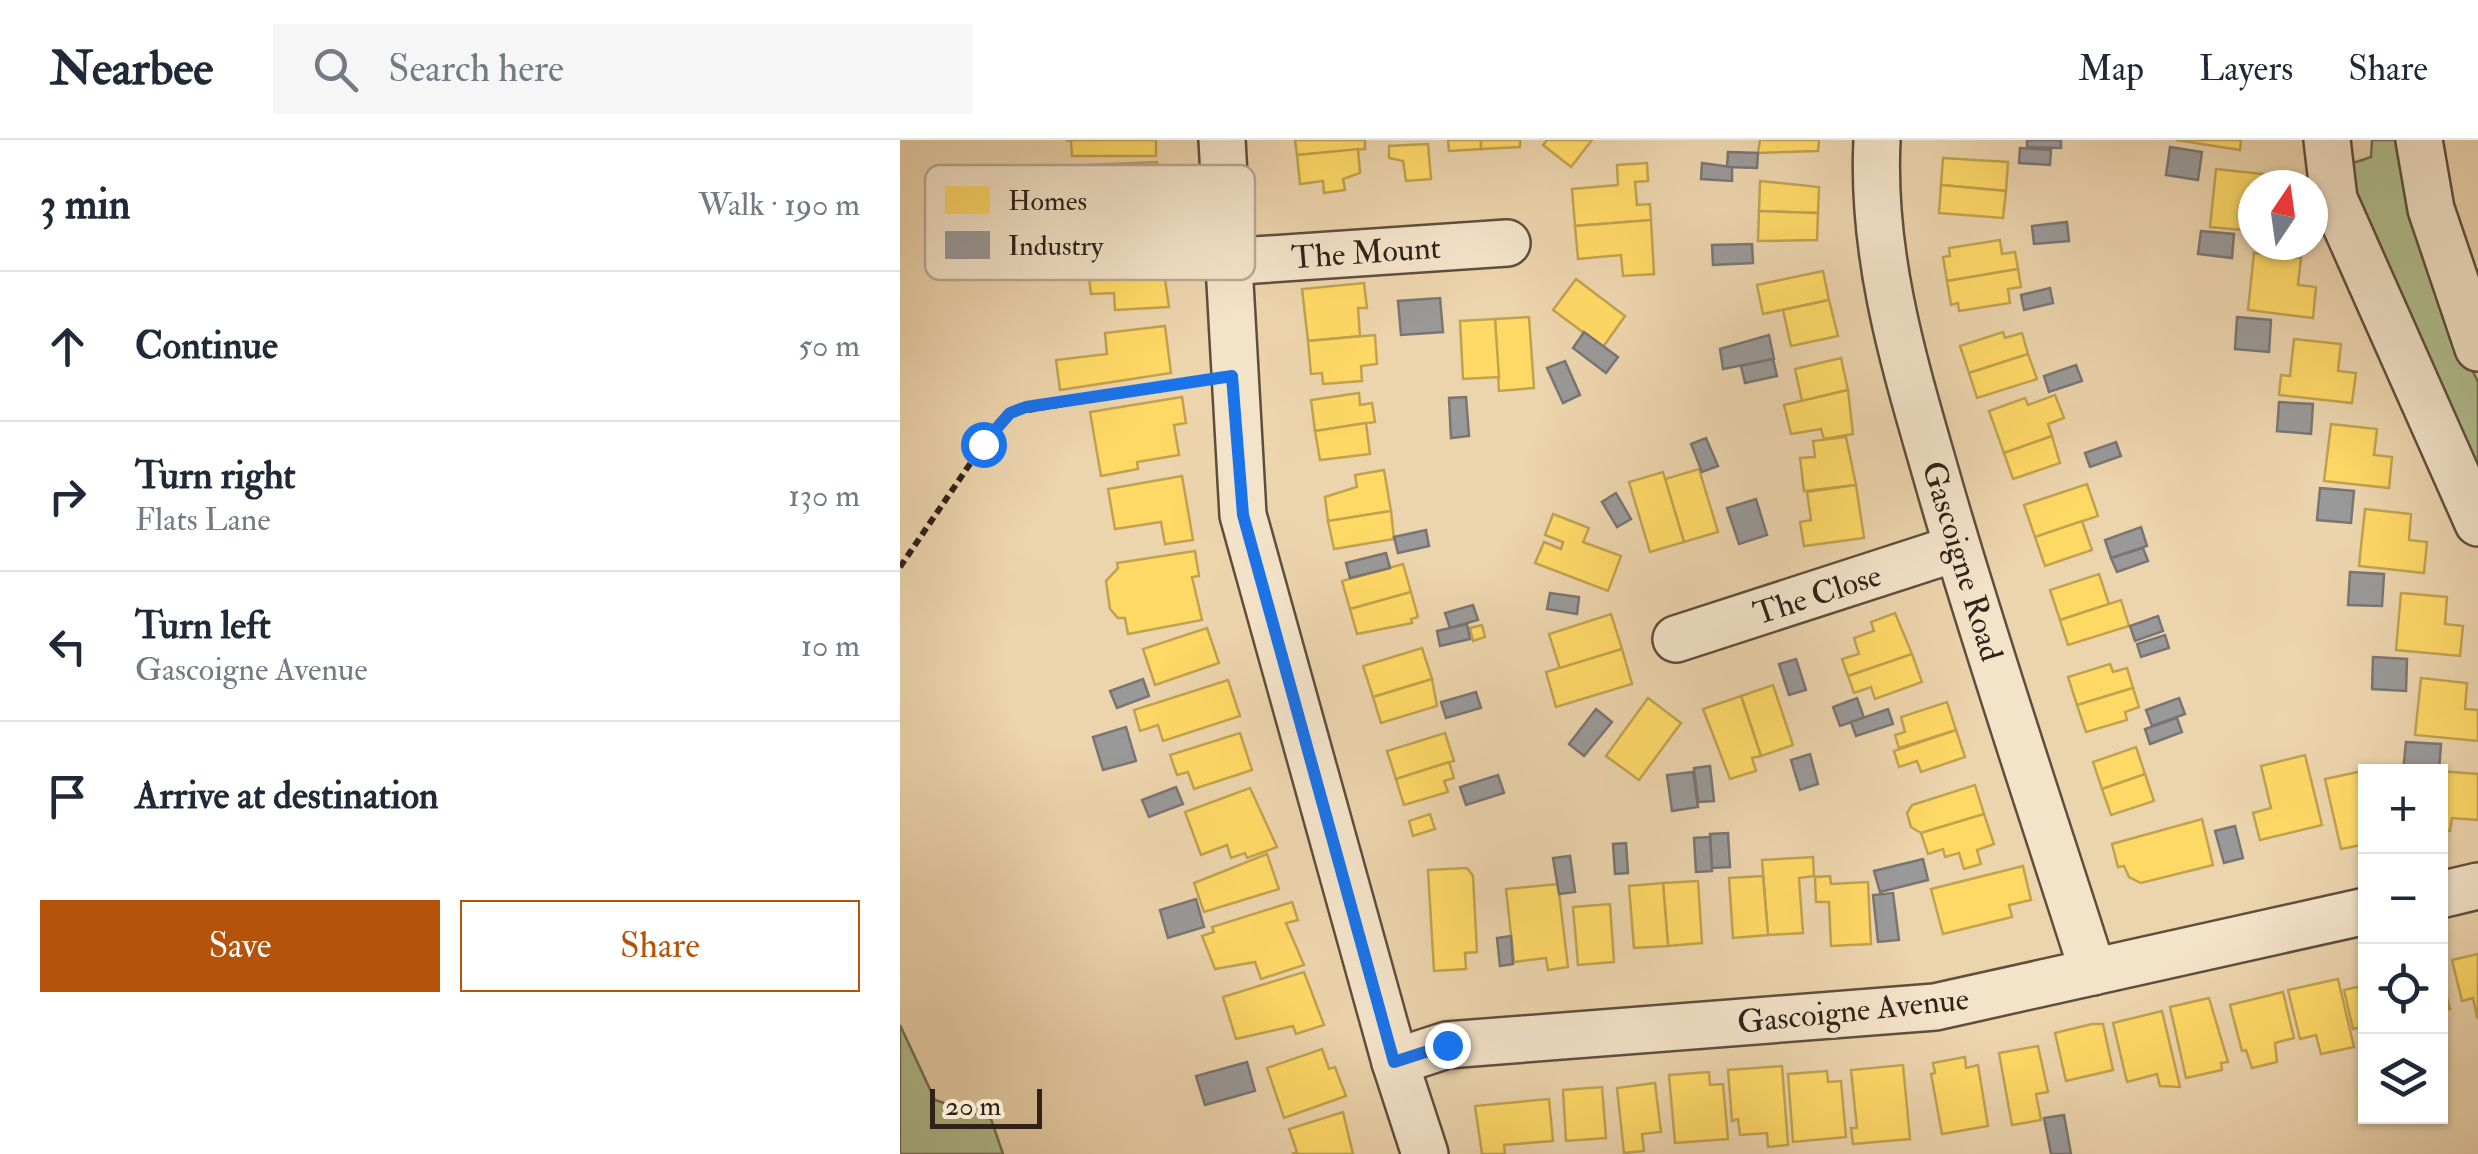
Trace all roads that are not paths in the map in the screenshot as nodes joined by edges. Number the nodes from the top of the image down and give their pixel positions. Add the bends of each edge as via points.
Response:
1 (1222, 140) edge
2 (1877, 140) edge
3 (2419, 140) edge
4 (2327, 141) edge
5 (1223, 165) edge
6 (1506, 243) dead end
7 (1255, 260) edge
8 (1226, 280) edge
9 (2478, 348) edge
10 (2478, 523) edge
11 (1957, 548) junction
12 (1676, 640) dead end
13 (2478, 886) edge
14 (2448, 892) edge
15 (2358, 913) edge
16 (2093, 972) junction
17 (1394, 1062) junction
18 (1425, 1154) edge

1 - 5 street
2 - 11 street, Gascoigne Road via 1889,312
3 - 9 street via 2431,209
4 - 10 street via 2334,199
6 - 7 street, The Mount
8 - 17 street via 1243,515
11 - 12 street, The Close
11 - 16 street, Gascoigne Road
13 - 14 street
15 - 16 street, Gascoigne Avenue
16 - 17 street, Gascoigne Avenue via 1935,1007 1447,1045
17 - 18 street

